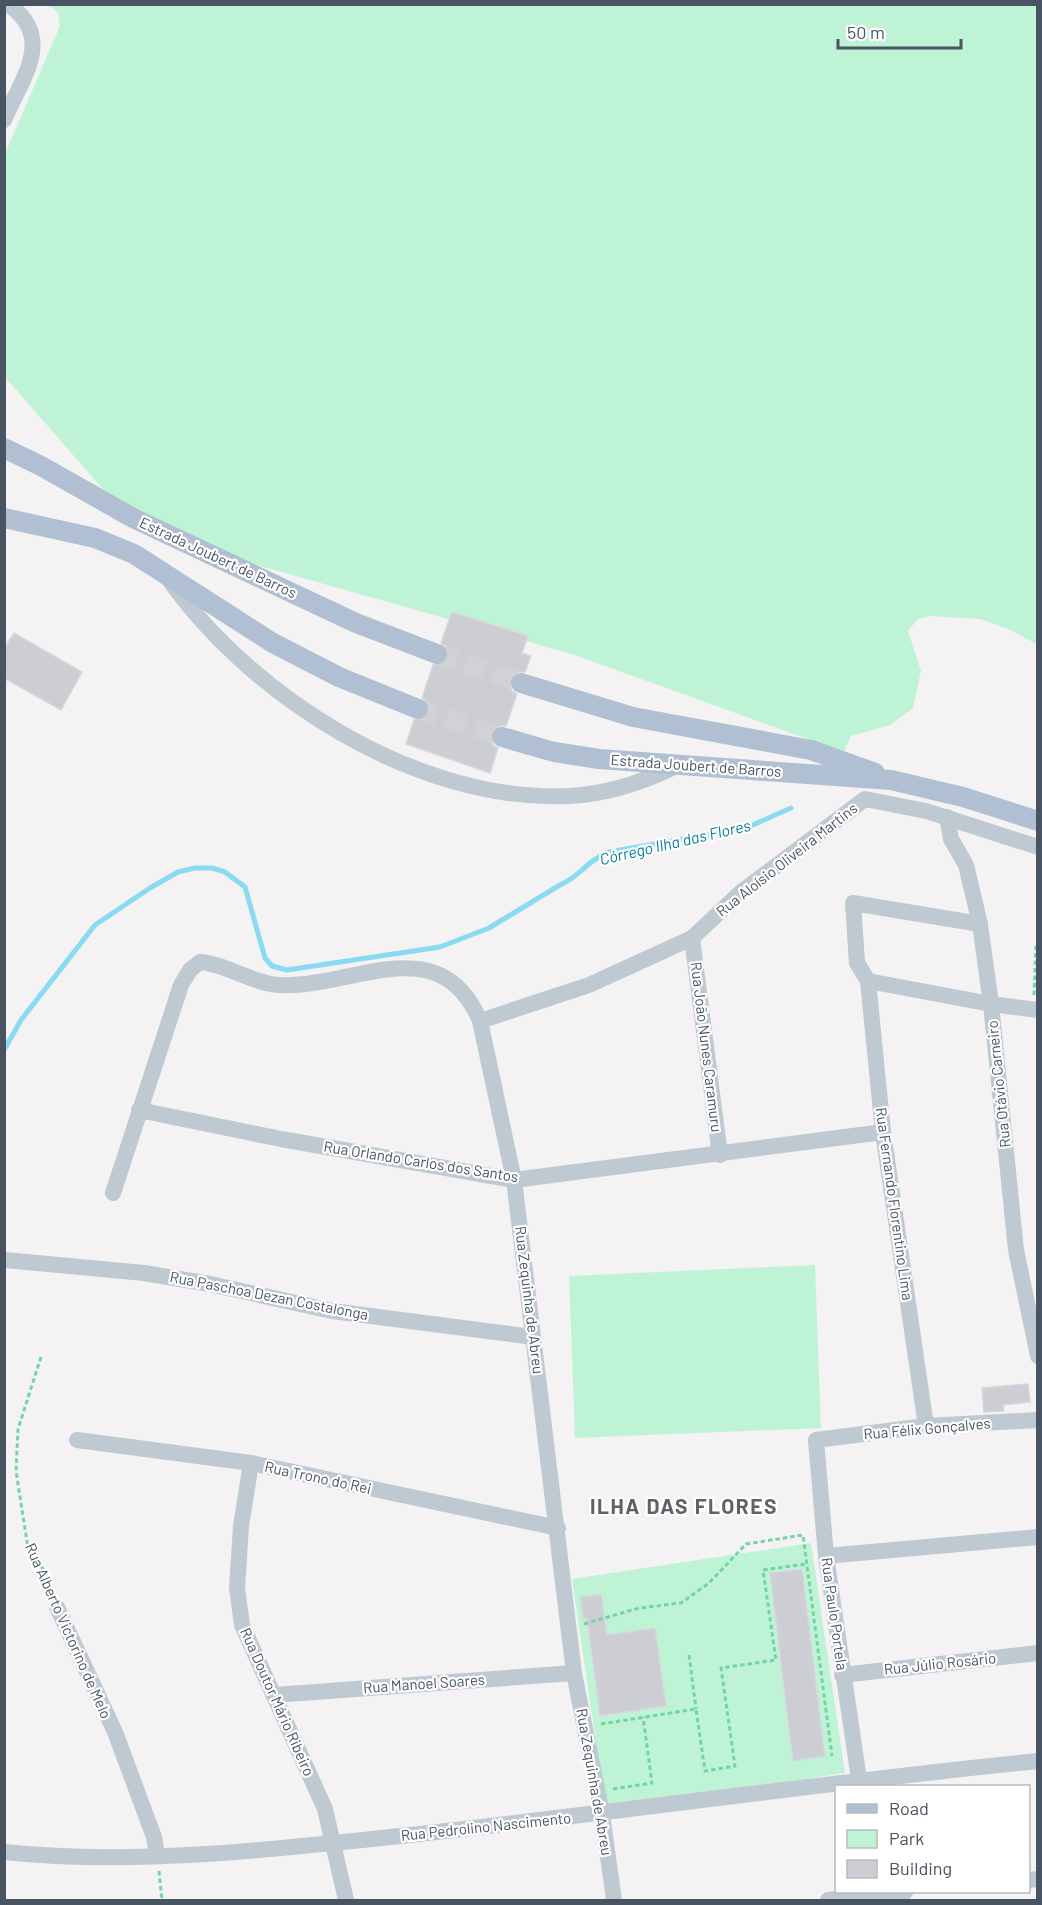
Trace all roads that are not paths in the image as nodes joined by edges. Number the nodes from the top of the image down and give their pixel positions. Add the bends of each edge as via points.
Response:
1 (8, 4) edge
2 (4, 120) edge
3 (4, 448) edge
4 (4, 518) edge
5 (163, 571) junction
6 (437, 654) tunnel mouth
7 (521, 683) tunnel mouth
8 (418, 709) tunnel mouth
9 (502, 737) tunnel mouth
10 (678, 765) junction
11 (891, 780) junction
12 (947, 817) junction
13 (1038, 821) edge
14 (1038, 847) edge
15 (980, 924) junction
16 (692, 938) junction
17 (868, 981) junction
18 (991, 1004) junction
19 (1035, 1009) edge
20 (480, 1021) junction
21 (140, 1110) junction
22 (883, 1132) junction
23 (720, 1155) junction
24 (514, 1180) junction
25 (112, 1192) dead end
26 (5, 1260) edge
27 (533, 1337) junction
28 (1038, 1356) edge
29 (1038, 1420) edge
30 (926, 1426) junction
31 (76, 1440) dead end
32 (816, 1440) joint
33 (251, 1463) junction
34 (558, 1528) junction
35 (1038, 1537) edge
36 (826, 1556) junction
37 (57, 1607) road end
38 (1038, 1653) edge
39 (574, 1673) junction
40 (842, 1675) junction
41 (274, 1695) junction
42 (1038, 1761) edge
43 (859, 1783) edge
44 (842, 1785) edge
45 (835, 1786) edge
46 (602, 1814) junction
47 (335, 1843) junction
48 (4, 1852) edge
49 (157, 1855) junction
50 (896, 1893) edge
51 (879, 1895) edge
52 (346, 1900) edge
53 (614, 1900) edge
54 (828, 1900) edge

1 - 2 street via 27,21 34,46
3 - 6 main road, Estrada Joubert de Barros via 91,496 331,612
4 - 5 main road via 95,538
5 - 8 main road via 273,643
5 - 10 street via 215,636 275,690 361,743 416,768 478,786 570,796 637,783
7 - 11 main road, Estrada Joubert de Barros via 633,717 811,750
9 - 10 main road, Estrada Joubert de Barros via 576,756
10 - 11 main road, Estrada Joubert de Barros
11 - 13 main road, Estrada Joubert de Barros
12 - 14 street, Rua Aloísio Oliveira Martins
12 - 15 street, Rua Otávio Carneiro via 951,839 966,865
12 - 16 street, Rua Aloísio Oliveira Martins via 866,799 740,893
15 - 17 street, Rua Fernando Florentino Lima via 853,903 856,963
15 - 18 street, Rua Otávio Carneiro
16 - 20 street, Rua Aloísio Oliveira Martins via 589,985
16 - 23 street, Rua João Nunes Caramuru
17 - 18 street
17 - 22 street, Rua Fernando Florentino Lima
18 - 19 street
18 - 28 street, Rua Otávio Carneiro via 1016,1250
20 - 21 street, Rua Zequinha de Abreu via 463,990 434,972 374,970 298,984 264,983 200,962 181,985
20 - 24 street, Rua Zequinha de Abreu
21 - 24 street, Rua Orlando Carlos dos Santos
21 - 25 street
22 - 23 street, Rua Orlando Carlos dos Santos
22 - 30 street, Rua Fernando Florentino Lima
23 - 24 street, Rua Orlando Carlos dos Santos
24 - 27 street, Rua Zequinha de Abreu
26 - 27 street, Rua Paschoa Dezan Costalonga via 144,1273 332,1311
27 - 34 street, Rua Zequinha de Abreu
29 - 30 street, Rua Félix Gonçalves
30 - 32 street, Rua Félix Gonçalves
31 - 33 street, Rua Trono do Rei
32 - 36 street, Rua Paulo Portela
33 - 34 street, Rua Trono do Rei
33 - 41 street, Rua Doutor Mário Ribeiro via 237,1588 242,1625
34 - 39 street, Rua Zequinha de Abreu
35 - 36 street
36 - 40 street, Rua Paulo Portela
37 - 49 street, Rua Alberto Victorino de Melo via 128,1765
38 - 40 street, Rua Júlio Rosário
39 - 41 street, Rua Manoel Soares
39 - 46 street, Rua Zequinha de Abreu
40 - 43 street, Rua Paulo Portela
41 - 47 street, Rua Doutor Mário Ribeiro via 325,1809
42 - 43 street, Rua Pedrolino Nascimento
43 - 44 street, Rua Pedrolino Nascimento
45 - 46 street, Rua Pedrolino Nascimento
46 - 47 street, Rua Pedrolino Nascimento
46 - 53 street, Rua Zequinha de Abreu
47 - 49 street, Rua Pedrolino Nascimento
47 - 52 street, Rua Doutor Mário Ribeiro
48 - 49 street, Rua Pedrolino Nascimento via 50,1856
50 - 51 street
51 - 54 street

